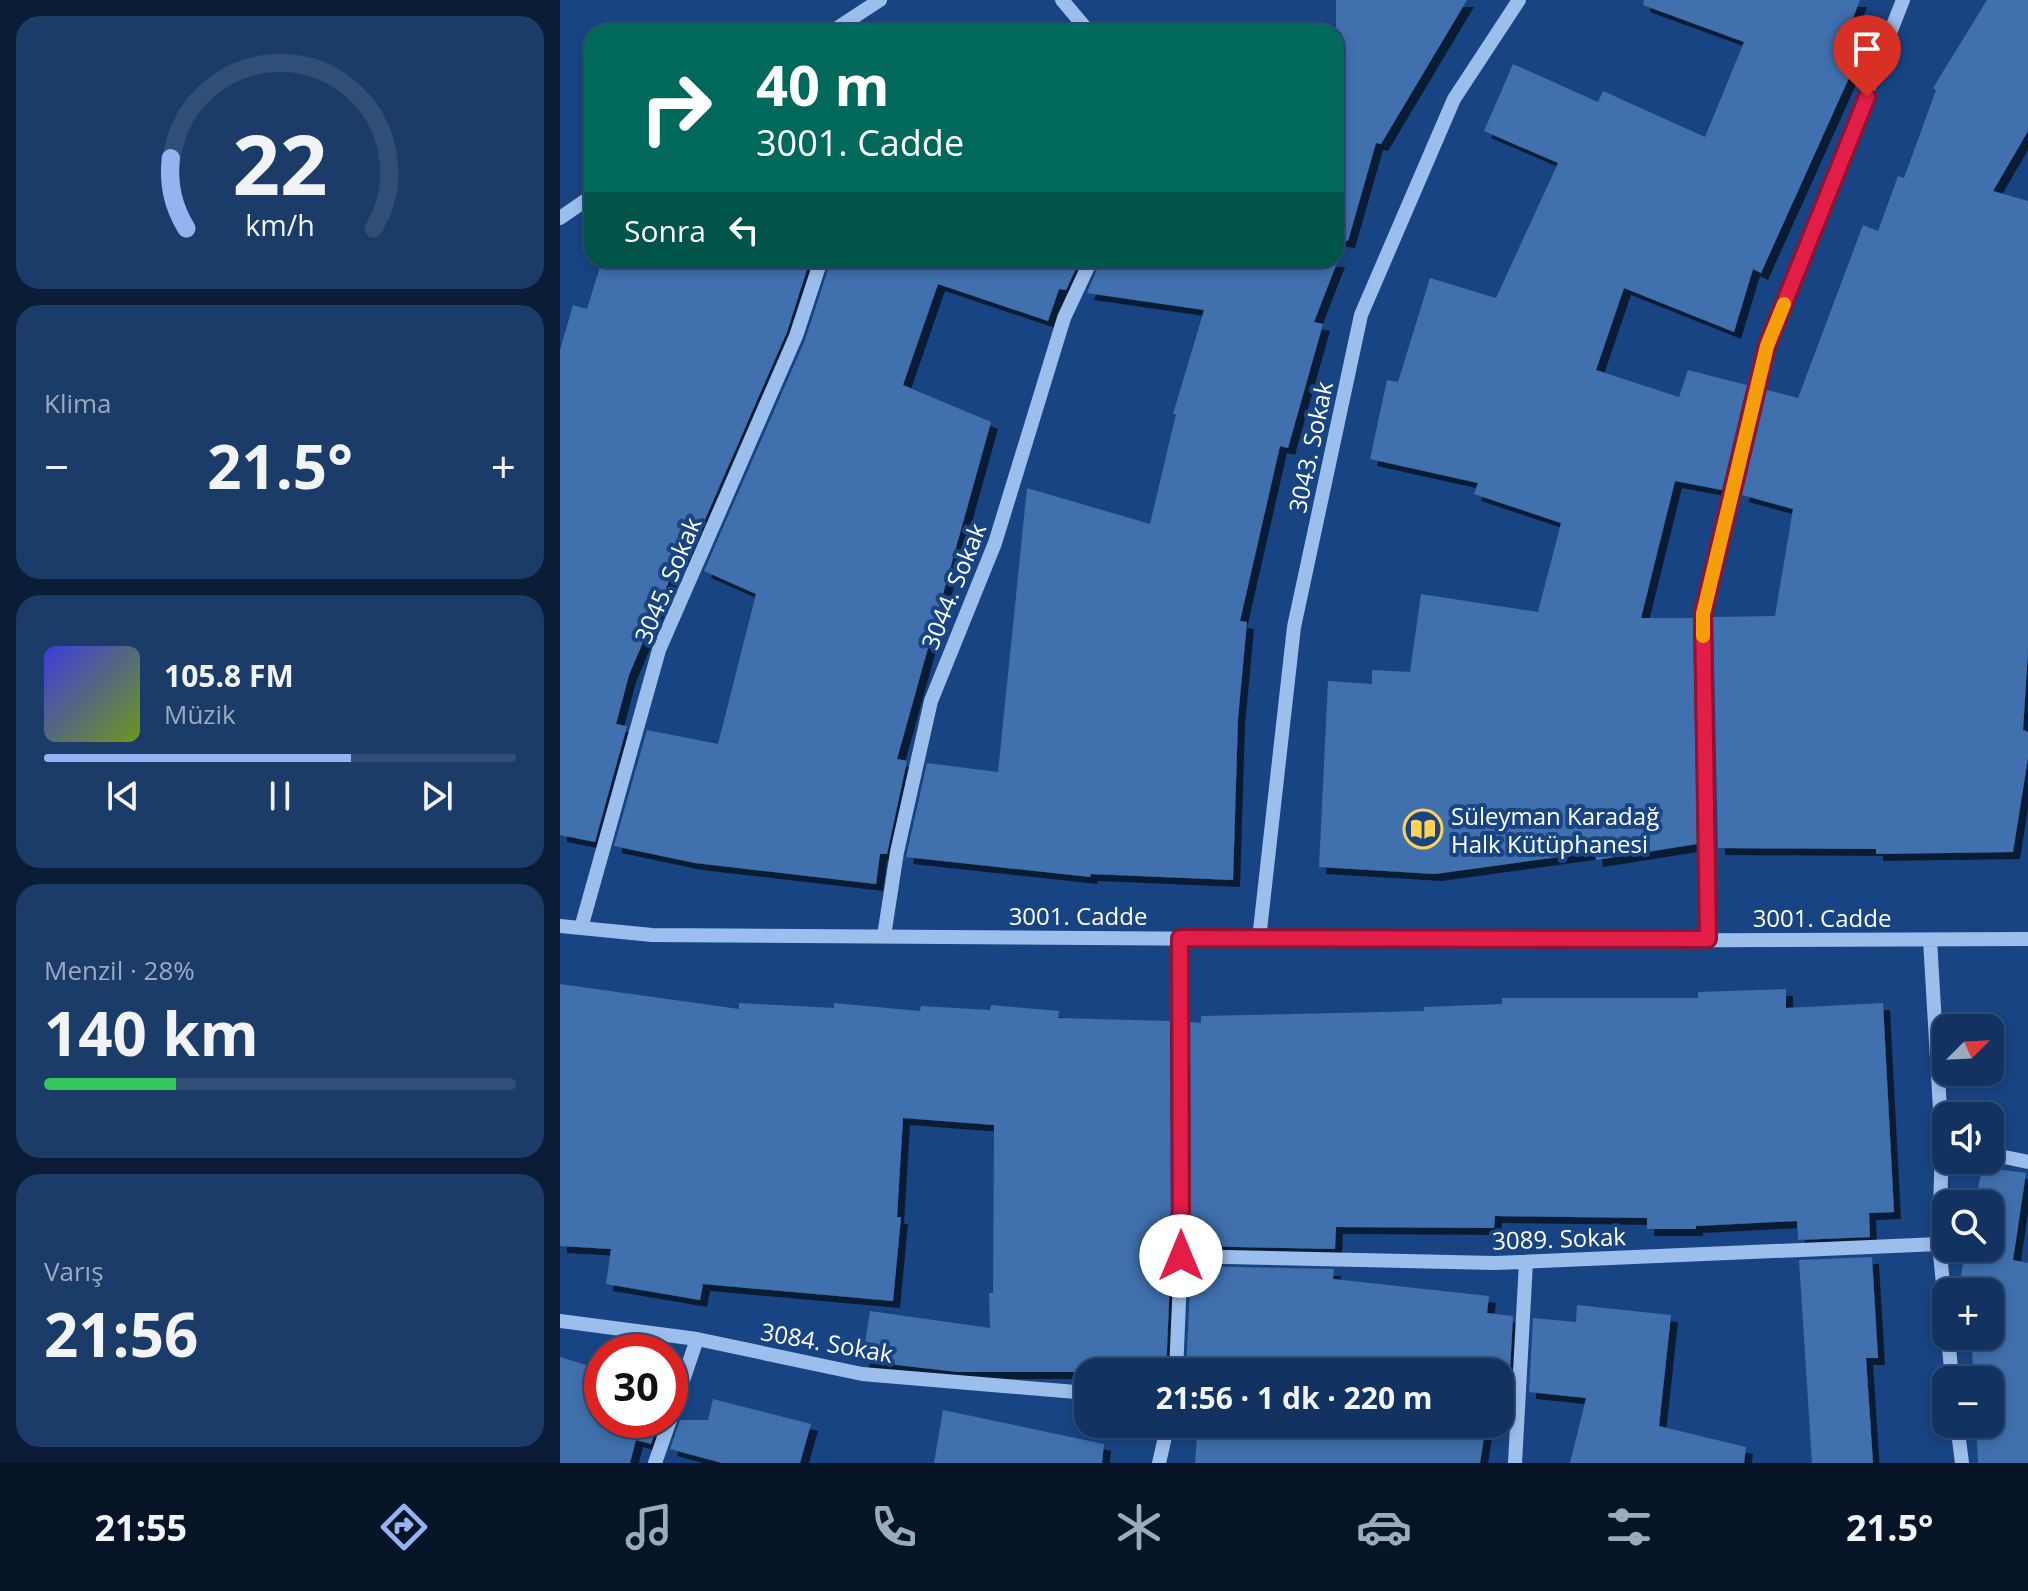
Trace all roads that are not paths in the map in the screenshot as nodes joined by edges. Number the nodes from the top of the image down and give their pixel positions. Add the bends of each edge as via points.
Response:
1 (880, 0) edge
2 (1062, 0) edge
3 (1519, 0) edge
4 (1903, 0) edge
5 (855, 24) edge
6 (1082, 24) edge
7 (584, 202) edge
8 (560, 218) edge
9 (818, 268) edge
10 (1087, 268) edge
11 (560, 926) edge
12 (581, 928) junction
13 (884, 936) junction
14 (1180, 938) junction
15 (1259, 939) junction
16 (1708, 939) junction
17 (2028, 939) edge
18 (1930, 940) junction
19 (1941, 1102) edge
20 (2004, 1157) edge
21 (2028, 1162) edge
22 (1932, 1244) edge
23 (1181, 1256) junction
24 (1526, 1262) junction
25 (560, 1321) edge
26 (697, 1339) junction
27 (1177, 1358) edge
28 (688, 1366) edge
29 (1074, 1392) edge
30 (664, 1438) edge
31 (1165, 1438) edge
32 (1959, 1438) edge
33 (655, 1463) edge
34 (1159, 1463) edge
35 (1515, 1463) edge
36 (1962, 1463) edge

1 - 5 street
2 - 6 street
3 - 15 street, 3043. Sokak via 1454,99 1361,315 1294,627
4 - 16 street via 1767,346 1703,614
7 - 8 street
9 - 12 street, 3045. Sokak via 796,336 659,650
10 - 13 street, 3044. Sokak via 1064,318 995,543 931,701
11 - 12 street, 3001. Cadde
12 - 13 street, 3001. Cadde via 652,935
13 - 14 street, 3001. Cadde
14 - 15 street, 3001. Cadde
14 - 23 street
15 - 16 street, 3001. Cadde
16 - 18 street, 3001. Cadde
17 - 18 street, 3001. Cadde
18 - 19 street
20 - 21 street
22 - 24 street, 3089. Sokak
23 - 24 street, 3089. Sokak
23 - 27 street
24 - 35 street
25 - 26 street, 3084. Sokak
26 - 28 street
26 - 29 street, 3084. Sokak via 862,1374
30 - 33 street
31 - 34 street
32 - 36 street

